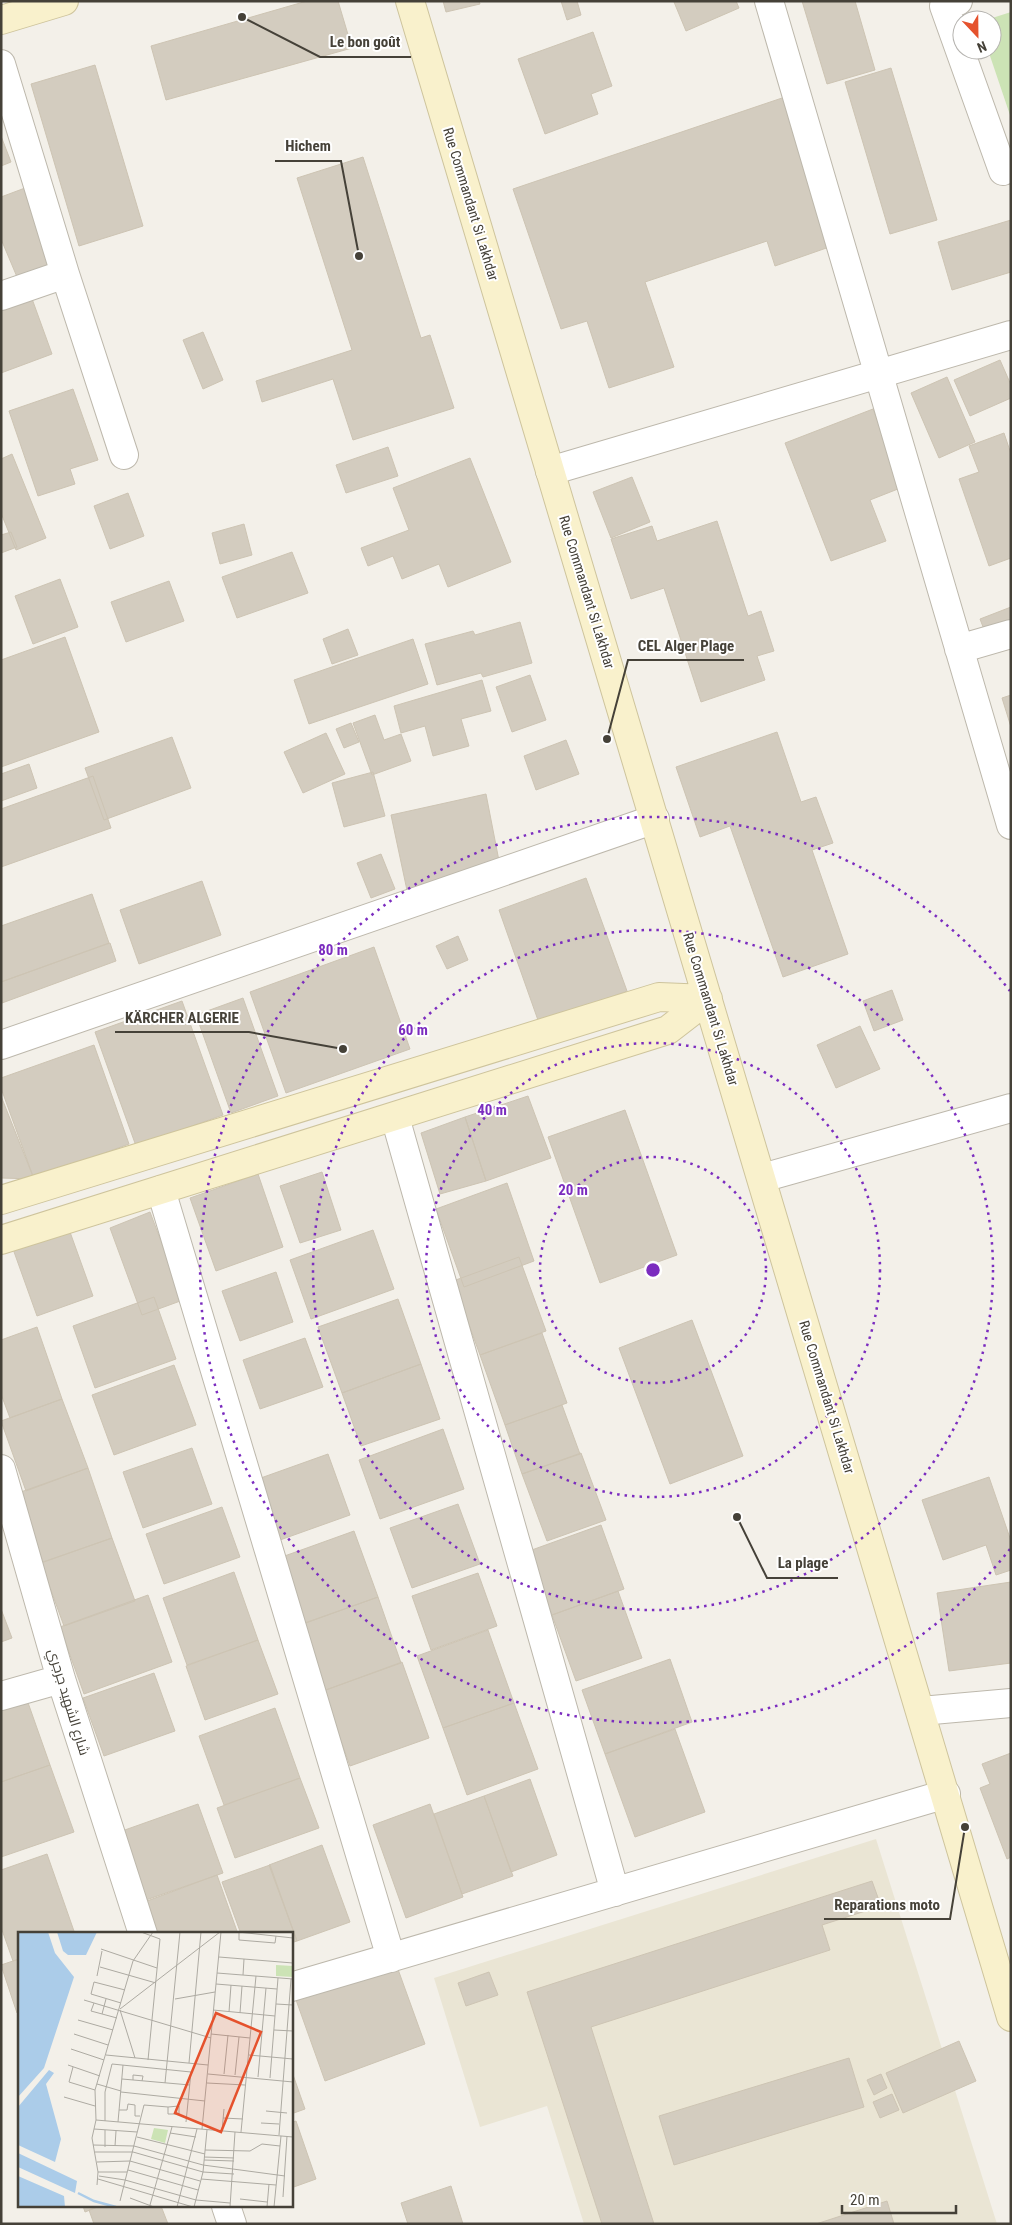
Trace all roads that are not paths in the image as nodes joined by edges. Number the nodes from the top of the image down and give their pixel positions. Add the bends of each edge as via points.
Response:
1 (64, 1) edge
2 (410, 1) edge
3 (769, 1) edge
4 (958, 1) edge
5 (1, 20) edge
6 (1, 64) edge
7 (1011, 168) edge
8 (64, 274) junction
9 (1, 296) edge
10 (1011, 335) edge
11 (878, 374) junction
12 (124, 455) dead end
13 (550, 470) junction
14 (1011, 634) edge
15 (959, 649) junction
16 (655, 820) junction
17 (1011, 825) edge
18 (708, 999) junction
19 (1, 1045) edge
20 (1011, 1108) edge
21 (395, 1117) junction
22 (762, 1178) junction
23 (161, 1190) junction
24 (1, 1200) edge
25 (1, 1240) edge
26 (1, 1469) edge
27 (61, 1679) junction
28 (1, 1696) edge
29 (1011, 1703) edge
30 (921, 1711) junction
31 (946, 1794) junction
32 (615, 1892) junction
33 (141, 1932) edge
34 (391, 1958) junction
35 (292, 1987) edge
36 (1011, 2017) edge
37 (227, 2208) edge
38 (232, 2224) edge

1 - 5 main road
2 - 13 main road, Rue Commandant Si Lakhdar
3 - 11 street
4 - 7 street via 944,6 1003,170
6 - 8 street
8 - 9 street
8 - 12 street
10 - 11 street
11 - 13 street
11 - 15 street
13 - 16 main road, Rue Commandant Si Lakhdar
14 - 15 street
15 - 17 street
16 - 18 main road, Rue Commandant Si Lakhdar
16 - 19 street
18 - 21 main road via 668,1030
18 - 22 main road, Rue Commandant Si Lakhdar
18 - 24 main road via 659,997
20 - 22 street
21 - 23 main road
21 - 32 street
22 - 30 main road, Rue Commandant Si Lakhdar
23 - 25 main road
23 - 34 street
26 - 27 street, شارع الشهيد جرجري
27 - 28 street
27 - 33 street, شارع الشهيد جرجري
29 - 30 street
30 - 31 main road, Rue Commandant Si Lakhdar
31 - 32 street
31 - 36 main road, Rue Commandant Si Lakhdar
32 - 34 street
34 - 35 street
37 - 38 street

